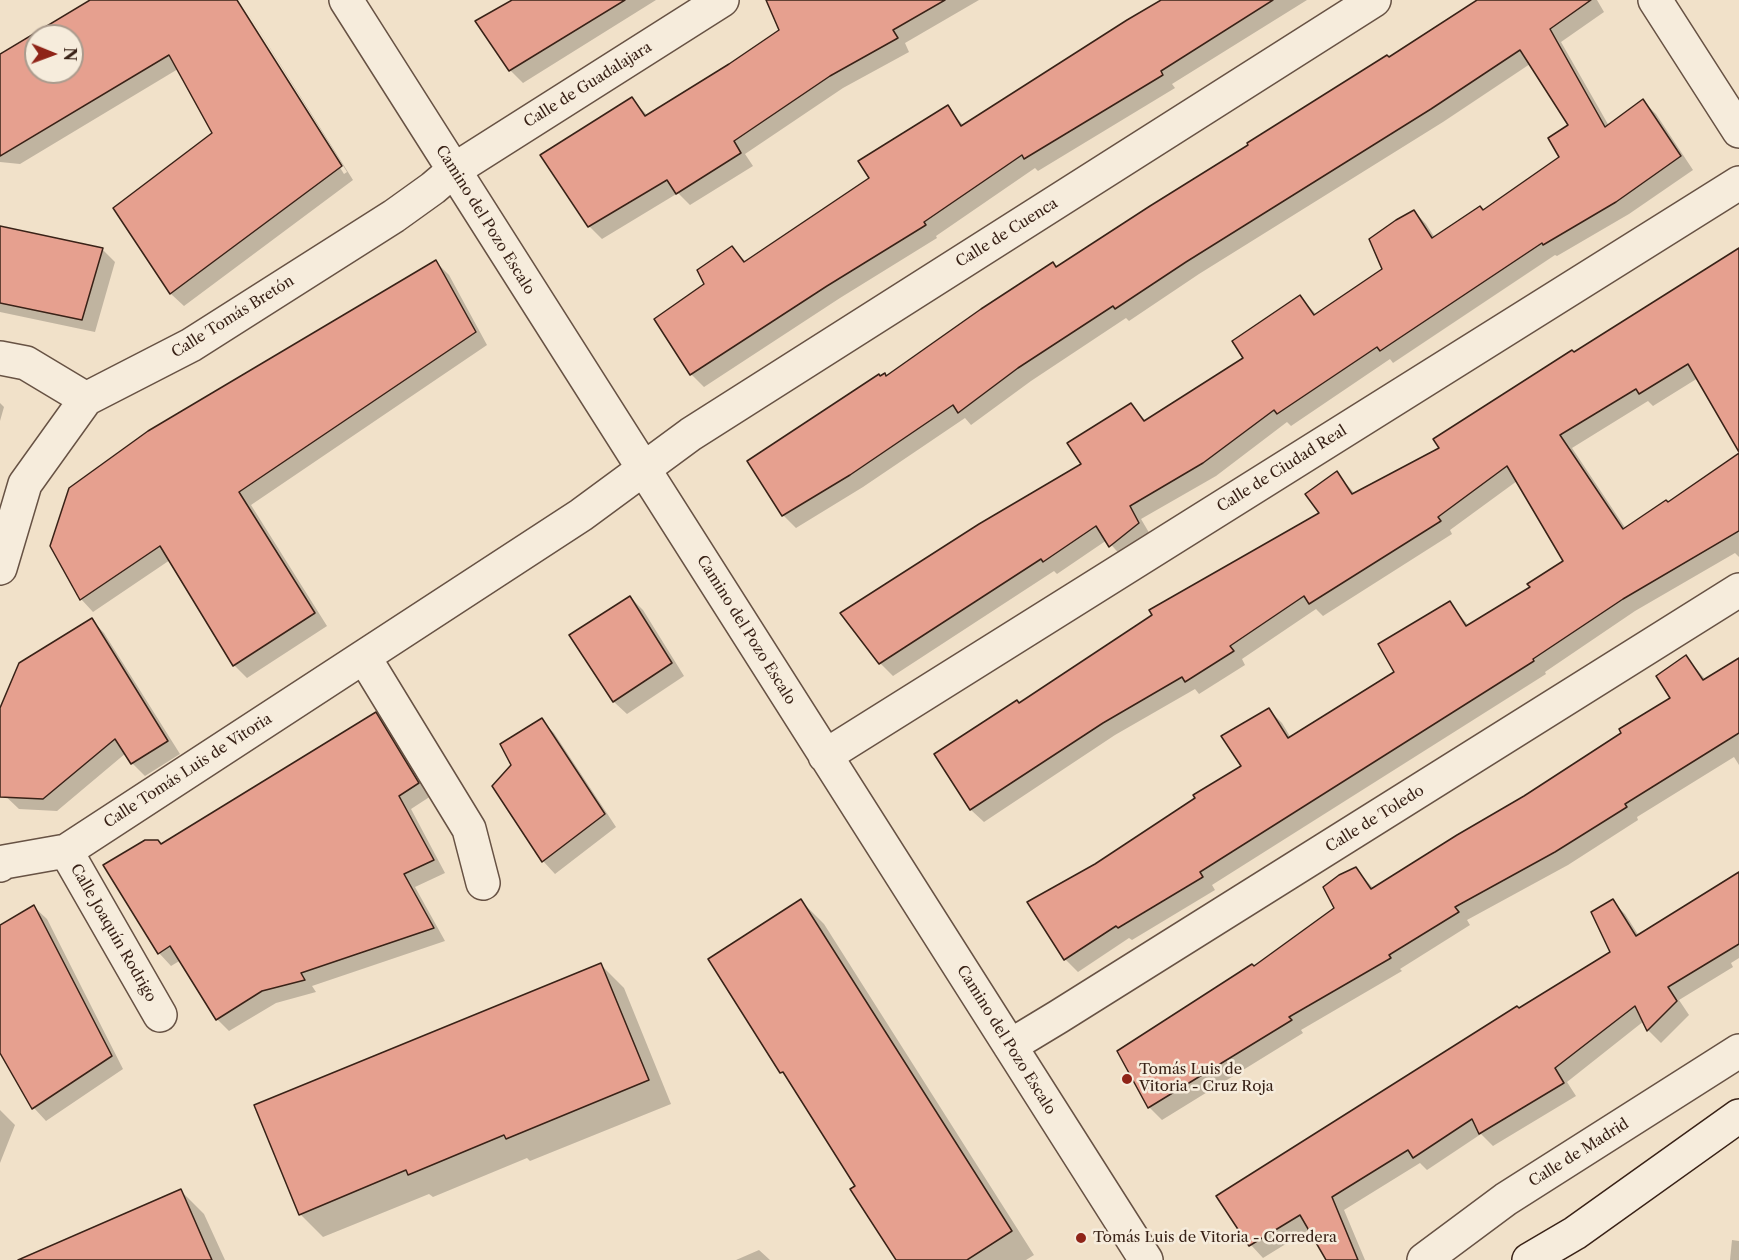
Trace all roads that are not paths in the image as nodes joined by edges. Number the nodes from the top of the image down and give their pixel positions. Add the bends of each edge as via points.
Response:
1 (346, 0) edge
2 (722, 0) edge
3 (1374, 0) edge
4 (1655, 0) edge
5 (1739, 131) edge
6 (454, 170) junction
7 (1739, 183) edge
8 (0, 358) edge
9 (86, 399) junction
10 (643, 468) junction
11 (0, 568) edge
12 (1739, 590) edge
13 (364, 657) junction
14 (825, 756) junction
15 (66, 851) junction
16 (1, 862) edge
17 (483, 883) dead end
18 (160, 1015) dead end
19 (1010, 1046) junction
20 (1739, 1051) edge
21 (1739, 1116) edge
22 (1146, 1260) edge
23 (1424, 1260) edge
24 (1529, 1260) edge

1 - 6 street, Camino del Pozo Escalo
2 - 6 street, Calle de Guadalajara
3 - 10 street, Calle de Cuenca
4 - 5 street
6 - 9 street, Calle Tomás Bretón via 394,216 191,345
6 - 10 street, Camino del Pozo Escalo
7 - 14 street, Calle de Ciudad Real
8 - 9 street via 26,363
9 - 11 street via 25,484
10 - 13 street, Calle Tomás Luis de Vitoria via 581,516
10 - 14 street, Camino del Pozo Escalo
12 - 19 street, Calle de Toledo
13 - 15 street, Calle Tomás Luis de Vitoria
13 - 17 street via 469,829
14 - 19 street, Camino del Pozo Escalo
15 - 16 street, Calle Tomás Luis de Vitoria
15 - 18 street, Calle Joaquín Rodrigo
19 - 22 street, Camino del Pozo Escalo
20 - 23 street, Calle de Madrid via 1506,1199
21 - 24 street via 1575,1233

